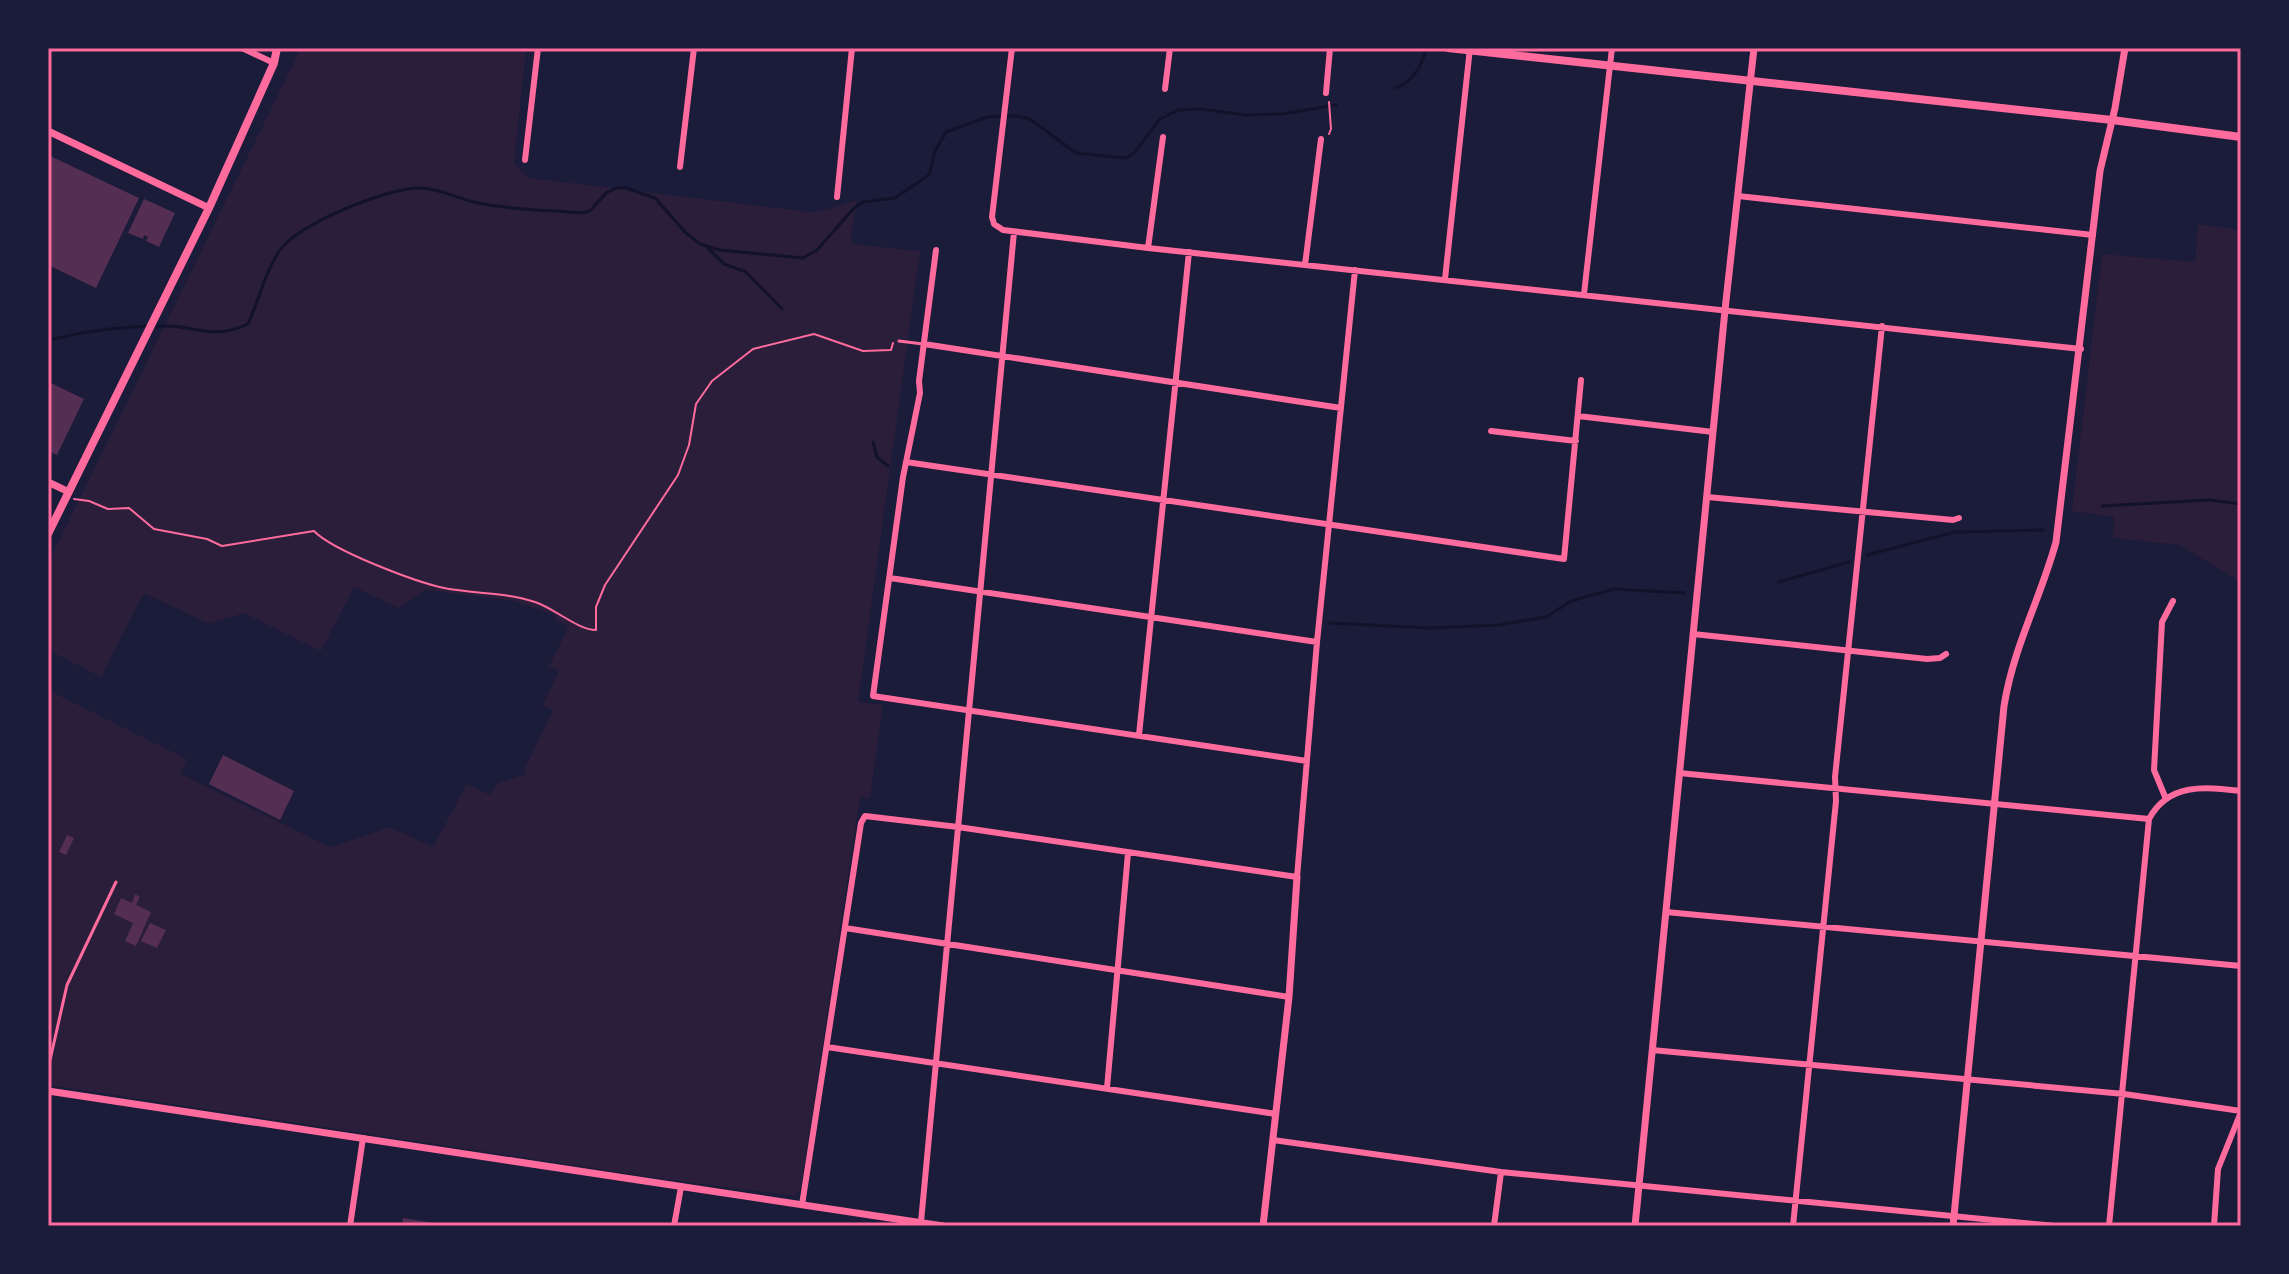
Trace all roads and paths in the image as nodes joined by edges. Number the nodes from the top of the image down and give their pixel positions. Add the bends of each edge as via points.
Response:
1 (242, 48) edge
2 (277, 48) edge
3 (286, 48) edge
4 (538, 48) edge
5 (694, 48) edge
6 (852, 48) edge
7 (1012, 48) edge
8 (1170, 48) edge
9 (1330, 48) edge
10 (1448, 48) edge
11 (1612, 48) edge
12 (1754, 48) edge
13 (2125, 48) edge
14 (1470, 49) edge
15 (274, 63) junction
16 (1610, 66) junction
17 (1751, 80) junction
18 (1165, 89) dead end
19 (1327, 97) joint
20 (2112, 120) junction
21 (48, 131) edge
22 (1163, 137) dead end
23 (2241, 137) edge
24 (1321, 139) joint
25 (525, 160) dead end
26 (680, 167) dead end
27 (1738, 196) junction
28 (837, 197) dead end
29 (209, 208) junction
30 (1014, 232) junction
31 (2093, 235) junction
32 (1148, 248) junction
33 (936, 250) dead end
34 (1189, 252) junction
35 (1305, 265) junction
36 (1355, 270) junction
37 (1445, 279) junction
38 (1584, 294) junction
39 (1725, 310) junction
40 (1882, 326) junction
41 (899, 341) joint
42 (924, 344) junction
43 (2081, 349) junction
44 (1002, 357) junction
45 (1581, 380) dead end
46 (1174, 382) junction
47 (1341, 408) junction
48 (1578, 416) junction
49 (1491, 431) dead end
50 (1713, 432) junction
51 (1576, 441) junction
52 (906, 462) junction
53 (991, 473) junction
54 (48, 482) edge
55 (69, 492) junction
56 (1707, 497) junction
57 (1163, 500) junction
58 (1864, 513) junction
59 (1959, 518) dead end
60 (1329, 526) junction
61 (48, 534) edge
62 (890, 578) junction
63 (980, 590) junction
64 (2173, 601) dead end
65 (1150, 617) junction
66 (1693, 634) junction
67 (1317, 642) junction
68 (1850, 650) junction
69 (1946, 654) dead end
70 (970, 709) junction
71 (1139, 735) junction
72 (1307, 761) junction
73 (1679, 773) junction
74 (1836, 788) junction
75 (2241, 791) edge
76 (2166, 799) junction
77 (1994, 803) junction
78 (2149, 819) junction
79 (958, 827) junction
80 (1128, 853) junction
81 (1297, 877) junction
82 (116, 882) dead end
83 (1666, 912) junction
84 (1822, 925) junction
85 (845, 928) junction
86 (1981, 941) junction
87 (947, 945) junction
88 (2137, 955) junction
89 (2241, 966) edge
90 (1120, 971) junction
91 (1289, 997) junction
92 (827, 1047) junction
93 (1652, 1050) junction
94 (935, 1062) junction
95 (1809, 1065) junction
96 (48, 1069) edge
97 (1967, 1079) junction
98 (1107, 1088) junction
99 (48, 1091) edge
100 (2124, 1094) junction
101 (2241, 1111) edge
102 (1276, 1114) junction
103 (363, 1138) junction
104 (1273, 1140) junction
105 (1501, 1172) junction
106 (1639, 1185) junction
107 (681, 1187) junction
108 (1796, 1201) junction
109 (802, 1205) junction
110 (921, 1222) junction
111 (1953, 1222) edge
112 (350, 1226) edge
113 (674, 1226) edge
114 (943, 1226) edge
115 (1263, 1226) edge
116 (1494, 1226) edge
117 (1635, 1226) edge
118 (1793, 1226) edge
119 (2055, 1226) edge
120 (2109, 1226) edge
121 (2214, 1226) edge

1 - 15 street
2 - 15 main road
3 - 15 main road
4 - 25 street
5 - 26 street
6 - 28 street
7 - 30 street via 993,209 994,224
8 - 18 street
9 - 19 street
10 - 14 main road
11 - 16 street
12 - 17 street
13 - 20 street
14 - 16 main road
14 - 37 street
15 - 29 main road
16 - 17 main road
16 - 38 street
17 - 20 main road
17 - 27 street
19 - 24 path via 1331,129
20 - 23 main road
20 - 31 street
21 - 29 street
22 - 32 street
24 - 35 street
27 - 31 street
27 - 39 street
29 - 55 main road
30 - 32 street
30 - 44 street
31 - 43 street
32 - 34 street
33 - 42 street
34 - 35 street
34 - 46 street
35 - 36 street
36 - 37 street
36 - 47 street
37 - 38 street
38 - 39 street
39 - 40 street
39 - 50 street
40 - 43 street
40 - 58 street
41 - 42 lane
41 - 55 path via 893,340 891,350 870,352 814,334 753,349 712,381 696,404 678,475 605,585 596,607 596,630 529,600 427,583 352,554 314,531 222,546 154,529 129,508 76,501
42 - 44 street
42 - 52 street
43 - 77 street via 2056,542 2008,679
44 - 46 street
44 - 53 street
45 - 48 street
46 - 47 street
46 - 57 street
47 - 60 street
48 - 50 street
48 - 51 street
49 - 51 street
50 - 56 street
51 - 60 street via 1564,559
52 - 53 street
52 - 62 street
53 - 57 street
53 - 63 street
54 - 55 street
55 - 61 main road
56 - 58 street
56 - 66 street
57 - 60 street
57 - 65 street
58 - 59 street
58 - 68 street
60 - 67 street
62 - 63 street
62 - 70 street via 873,696
63 - 65 street
63 - 70 street
64 - 76 street via 2162,622 2154,770
65 - 67 street
65 - 71 street
66 - 68 street
66 - 73 street
67 - 72 street
68 - 69 street via 1927,659
68 - 74 street
70 - 71 street
70 - 79 street
71 - 72 street
72 - 81 street
73 - 74 street
73 - 83 street
74 - 77 street
74 - 84 street
75 - 76 street via 2201,787
76 - 78 street
77 - 78 street
77 - 86 street
78 - 88 street
79 - 80 street
79 - 85 street via 865,816
79 - 87 street
80 - 81 street
80 - 90 street
81 - 91 street
82 - 96 lane via 67,985
83 - 84 street
83 - 93 street
84 - 86 street
84 - 95 street
85 - 87 street
85 - 92 street
86 - 88 street
86 - 97 street
87 - 90 street
87 - 94 street
88 - 89 street
88 - 100 street
90 - 91 street
90 - 98 street
91 - 102 street
92 - 94 street
92 - 109 street
93 - 95 street
93 - 106 street
94 - 98 street
94 - 110 street
95 - 97 street
95 - 108 street
97 - 100 street
97 - 111 street
98 - 102 street
99 - 103 street
100 - 101 street
100 - 120 street
101 - 121 street via 2218,1169
102 - 104 street
103 - 107 street
103 - 112 street
104 - 105 street
104 - 115 street
105 - 106 street
105 - 116 street
106 - 108 street
106 - 117 street
107 - 109 street
107 - 113 street
108 - 111 street
108 - 118 street
109 - 110 street
110 - 114 street
111 - 119 street

